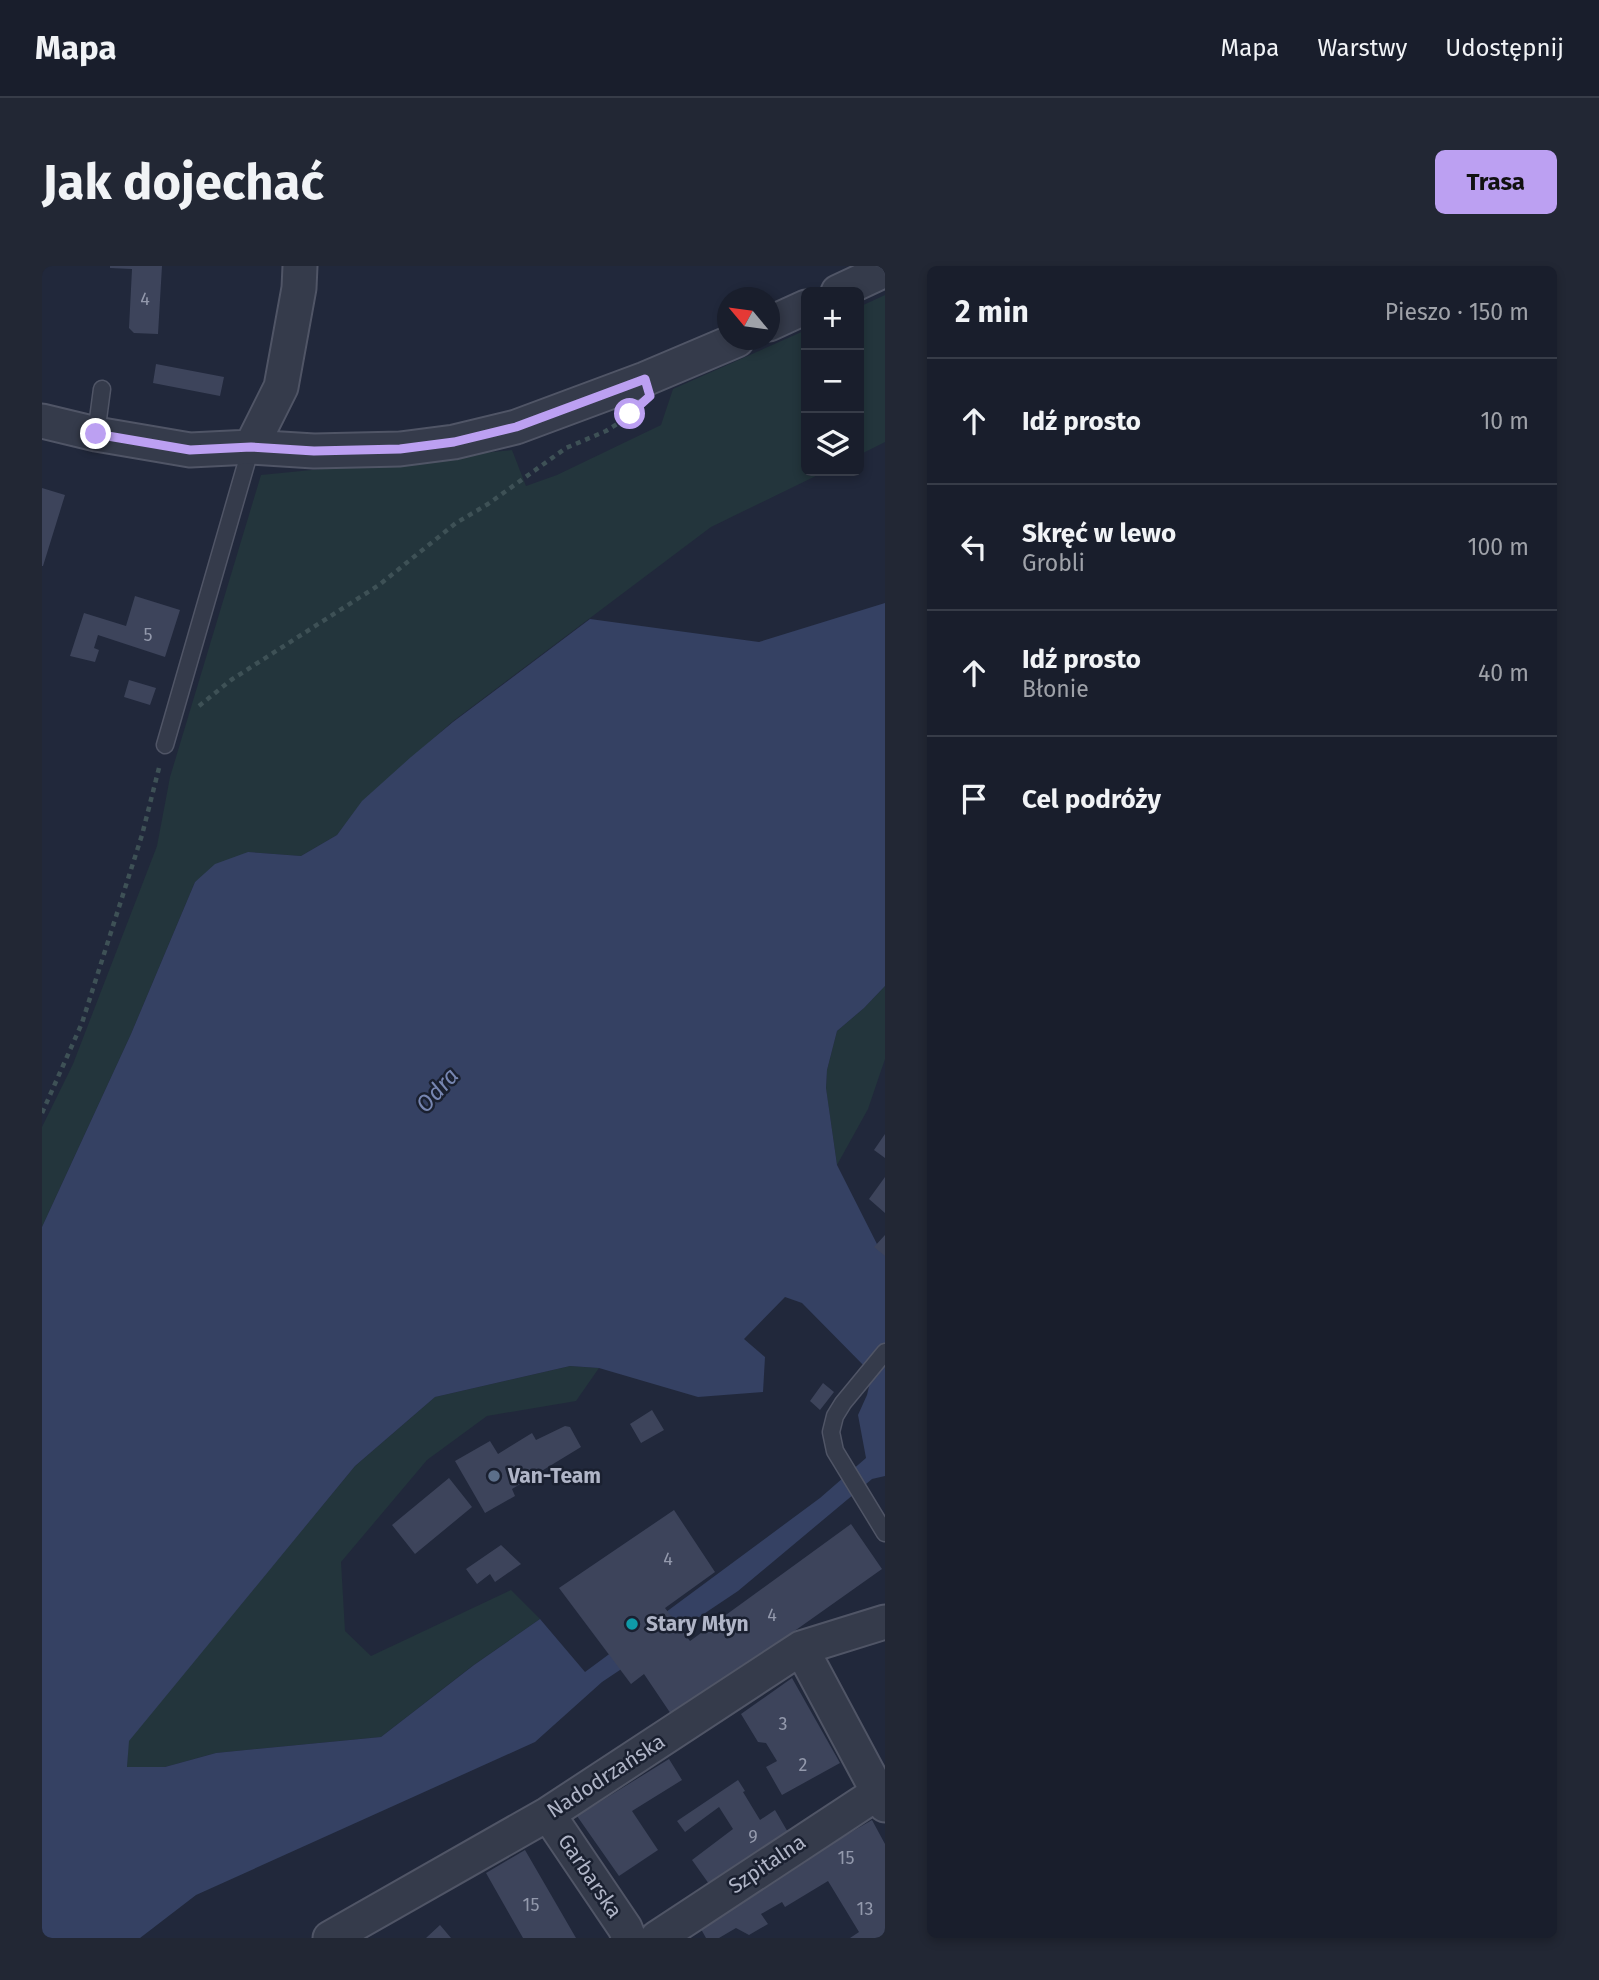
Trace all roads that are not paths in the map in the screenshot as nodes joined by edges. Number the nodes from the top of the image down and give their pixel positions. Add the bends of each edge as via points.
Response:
1 (300, 266) edge
2 (885, 270) edge
3 (849, 287) edge
4 (801, 309) edge
5 (780, 319) edge
6 (717, 348) edge
7 (102, 389) dead end
8 (42, 421) edge
9 (96, 434) junction
10 (251, 447) junction
11 (164, 745) road end
12 (885, 1352) edge
13 (885, 1533) edge
14 (883, 1630) edge
15 (801, 1648) junction
16 (883, 1795) edge
17 (548, 1814) junction
18 (330, 1938) edge
19 (629, 1938) edge
20 (657, 1938) edge

1 - 10 street via 281,387
2 - 3 street
4 - 5 street
6 - 10 street via 529,422 454,442 388,450
7 - 9 lane
8 - 9 street
9 - 10 street via 190,450
10 - 11 lane
12 - 13 lane via 843,1403 831,1432 835,1451
14 - 15 street, Nadodrzańska
15 - 16 street
15 - 17 street, Nadodrzańska
16 - 20 street, Szpitalna
17 - 18 street, Nadodrzańska
17 - 19 street, Garbarska

